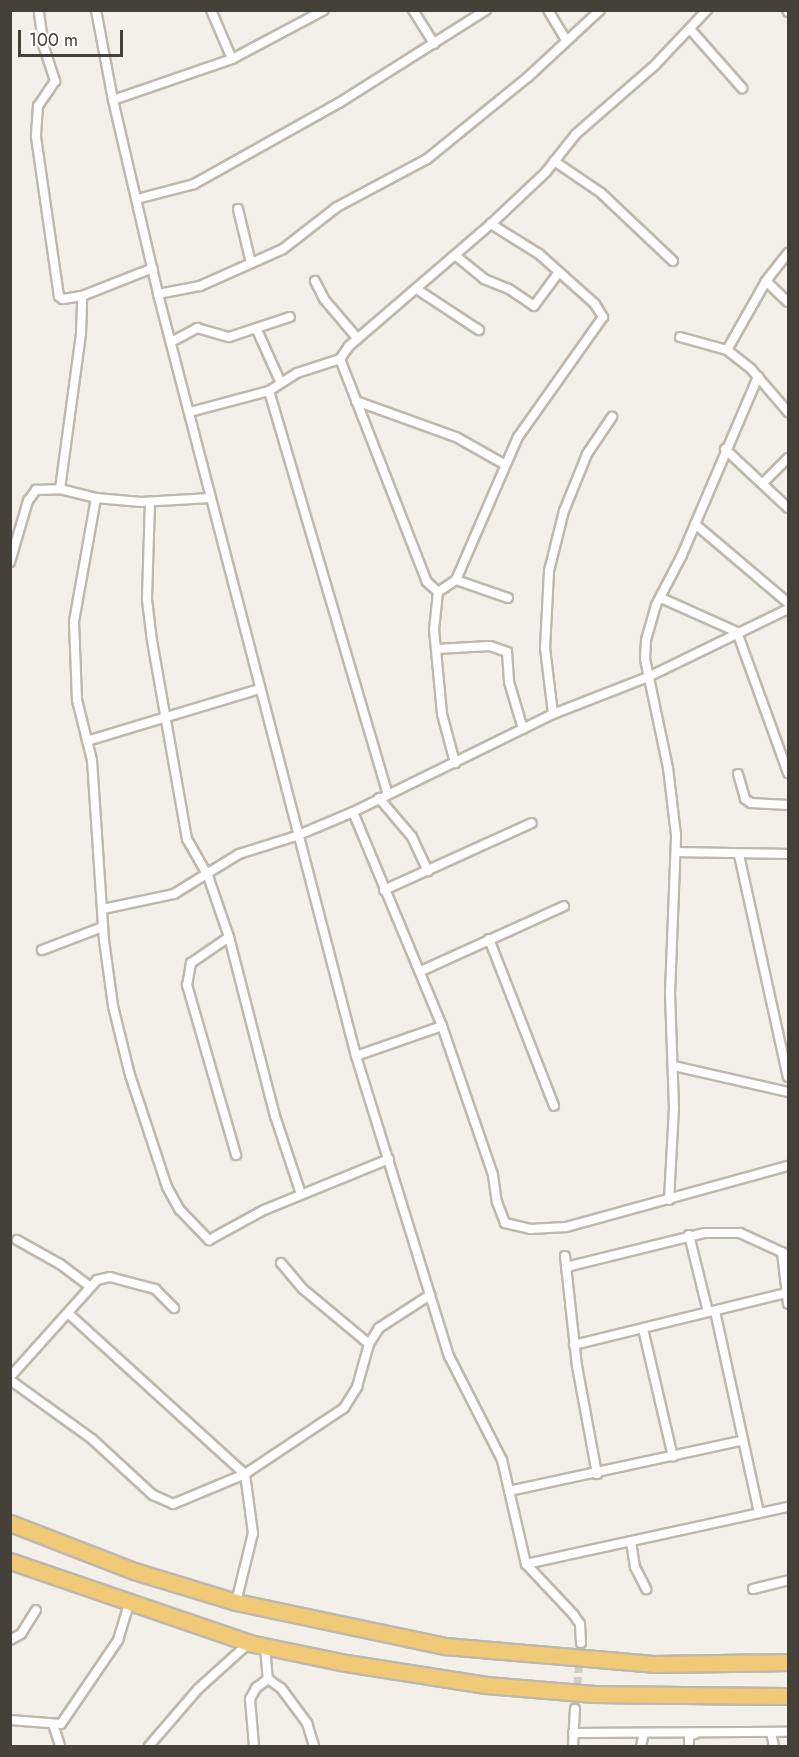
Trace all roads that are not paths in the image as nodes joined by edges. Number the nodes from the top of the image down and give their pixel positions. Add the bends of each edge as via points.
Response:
1 (96, 10) edge
2 (211, 10) edge
3 (324, 10) edge
4 (413, 10) edge
5 (486, 10) edge
6 (548, 10) edge
7 (600, 10) edge
8 (707, 10) edge
9 (39, 13) dead end
10 (690, 29) junction
11 (566, 40) junction
12 (434, 44) junction
13 (232, 59) junction
14 (742, 88) dead end
15 (112, 100) junction
16 (554, 161) junction
17 (137, 199) junction
18 (238, 209) dead end
19 (491, 224) junction
20 (788, 253) edge
21 (456, 256) junction
22 (674, 261) dead end
23 (251, 263) junction
24 (153, 268) junction
25 (559, 272) junction
26 (315, 281) dead end
27 (766, 281) junction
28 (418, 290) junction
29 (158, 294) junction
30 (82, 296) junction
31 (789, 302) edge
32 (290, 317) dead end
33 (257, 330) junction
34 (478, 330) dead end
35 (680, 337) dead end
36 (358, 339) junction
37 (171, 342) junction
38 (727, 350) junction
39 (340, 359) junction
40 (758, 377) junction
41 (280, 381) junction
42 (268, 391) junction
43 (356, 401) junction
44 (190, 412) junction
45 (789, 412) edge
46 (612, 417) dead end
47 (725, 449) junction
48 (789, 458) edge
49 (504, 464) junction
50 (763, 483) junction
51 (60, 489) junction
52 (96, 498) junction
53 (211, 498) junction
54 (150, 502) junction
55 (789, 508) edge
56 (695, 524) junction
57 (15, 535) edge
58 (10, 562) edge
59 (456, 580) junction
60 (438, 592) junction
61 (508, 598) dead end
62 (661, 598) junction
63 (789, 603) edge
64 (789, 609) edge
65 (738, 632) junction
66 (436, 649) junction
67 (648, 677) junction
68 (259, 689) junction
69 (553, 714) junction
70 (166, 718) junction
71 (524, 729) junction
72 (87, 741) junction
73 (455, 763) junction
74 (789, 773) edge
75 (738, 774) dead end
76 (383, 796) junction
77 (789, 805) edge
78 (353, 812) junction
79 (532, 823) dead end
80 (296, 836) junction
81 (676, 852) junction
82 (789, 854) edge
83 (739, 855) junction
84 (428, 871) junction
85 (208, 876) junction
86 (384, 890) junction
87 (564, 906) dead end
88 (103, 909) junction
89 (103, 927) junction
90 (229, 937) junction
91 (489, 939) junction
92 (42, 950) dead end
93 (421, 971) junction
94 (442, 1026) junction
95 (784, 1033) edge
96 (356, 1056) junction
97 (674, 1066) junction
98 (789, 1077) edge
99 (789, 1092) edge
100 (554, 1107) dead end
101 (236, 1155) dead end
102 (389, 1159) junction
103 (789, 1166) edge
104 (301, 1194) junction
105 (669, 1200) junction
106 (689, 1235) junction
107 (17, 1240) dead end
108 (785, 1253) edge
109 (565, 1256) dead end
110 (281, 1263) dead end
111 (566, 1267) junction
112 (90, 1287) junction
113 (786, 1293) junction
114 (430, 1295) junction
115 (789, 1304) edge
116 (174, 1308) dead end
117 (712, 1312) junction
118 (69, 1314) junction
119 (643, 1329) junction
120 (369, 1344) junction
121 (574, 1345) junction
122 (10, 1379) edge
123 (741, 1441) junction
124 (673, 1457) junction
125 (245, 1474) junction
126 (597, 1474) junction
127 (509, 1491) junction
128 (789, 1506) edge
129 (759, 1512) junction
130 (10, 1523) edge
131 (630, 1542) junction
132 (10, 1561) edge
133 (526, 1564) junction
134 (789, 1580) edge
135 (646, 1589) dead end
136 (753, 1589) dead end
137 (236, 1602) junction
138 (129, 1605) junction
139 (36, 1610) dead end
140 (10, 1640) edge
141 (581, 1642) tunnel mouth
142 (249, 1643) junction
143 (265, 1647) junction
144 (789, 1662) edge
145 (268, 1679) junction
146 (789, 1696) edge
147 (575, 1708) tunnel mouth
148 (10, 1720) edge
149 (53, 1724) junction
150 (789, 1732) edge
151 (573, 1733) junction
152 (644, 1733) junction
153 (771, 1733) junction
154 (702, 1734) junction
155 (60, 1746) edge
156 (150, 1746) edge
157 (254, 1746) edge
158 (314, 1746) edge
159 (573, 1746) edge
160 (641, 1746) edge
161 (689, 1746) edge
162 (774, 1746) edge

1 - 15 street
2 - 13 street
3 - 13 street
4 - 12 street
5 - 12 street
6 - 11 street
7 - 11 street
8 - 10 street
9 - 30 street via 55,81 36,115 41,190 59,296
10 - 14 street
10 - 16 street via 576,134
11 - 23 street via 528,77 427,159 338,207 283,249
12 - 17 street via 339,104 194,184
13 - 15 street
15 - 17 street
16 - 19 street
16 - 22 street via 602,192
17 - 24 street
18 - 23 street
19 - 21 street
19 - 25 street via 539,254
20 - 27 street
21 - 25 street via 484,279 509,289 534,306
21 - 28 street
23 - 29 street via 200,286
24 - 29 street
24 - 30 street
25 - 49 street via 602,311 602,321 518,437
26 - 36 street via 324,299
27 - 31 street
27 - 38 street
28 - 34 street
28 - 36 street
29 - 37 street
30 - 51 street via 81,333
32 - 33 street
33 - 37 street via 229,337 197,328
33 - 41 street
35 - 38 street
36 - 39 street
37 - 44 street
38 - 40 street
39 - 41 street
39 - 43 street
40 - 45 street
40 - 47 street
41 - 42 street
42 - 44 street
42 - 76 street
43 - 49 street via 456,437
43 - 60 street via 427,582
44 - 53 street
46 - 69 street via 587,454 564,511 549,571 545,648
47 - 50 street
47 - 56 street
48 - 50 street
49 - 59 street
50 - 55 street
51 - 52 street
51 - 57 street via 32,493
52 - 54 street
52 - 72 street via 78,587 74,643 77,700
53 - 54 street
53 - 68 street
54 - 70 street via 147,600
56 - 62 street
56 - 63 street
57 - 58 street
59 - 60 street
59 - 61 street
60 - 66 street
62 - 65 street
62 - 67 street via 646,640
64 - 65 street
65 - 67 street
65 - 74 street
66 - 71 street via 490,646 507,652 509,682
66 - 73 street via 443,723
67 - 69 street
67 - 81 street via 668,768
68 - 70 street
68 - 80 street
69 - 71 street
70 - 72 street
70 - 85 street via 187,839
71 - 73 street
72 - 88 street
73 - 76 street
75 - 77 street via 745,799 751,804
76 - 78 street
76 - 84 street via 412,837
78 - 80 street
78 - 86 street
79 - 84 street
80 - 85 street via 239,854
80 - 96 street
81 - 83 street
81 - 97 street via 670,994
82 - 83 street
83 - 95 street
84 - 86 street
85 - 88 street via 174,894
85 - 90 street
86 - 93 street
87 - 91 street
88 - 89 street
89 - 92 street
89 - 104 street via 113,1006 130,1076 167,1187 180,1210 209,1240
90 - 101 street via 191,963 187,985
90 - 104 street via 275,1116
91 - 93 street
91 - 100 street
93 - 94 street
94 - 96 street
94 - 105 street via 491,1168 505,1223 530,1229 566,1227
95 - 98 street
96 - 102 street
97 - 99 street
97 - 105 street
102 - 104 street
102 - 114 street
103 - 105 street
106 - 108 street via 740,1233
106 - 111 street
106 - 117 street
107 - 112 street via 60,1264
108 - 113 street
109 - 111 street
110 - 120 street via 303,1289
111 - 121 street
112 - 116 street via 110,1277 155,1289
112 - 118 street
113 - 115 street
113 - 117 street
114 - 120 street via 391,1318
114 - 127 street via 449,1356 489,1429
117 - 119 street
117 - 123 street
118 - 122 street
118 - 125 street
119 - 121 street
119 - 124 street
120 - 125 street via 357,1387 344,1408
121 - 126 street
122 - 125 street via 92,1439 167,1504 195,1497
123 - 124 street
123 - 129 street
124 - 126 street
125 - 137 street via 253,1533
126 - 127 street
127 - 133 street
128 - 129 street
129 - 131 street
130 - 137 highway via 135,1571
131 - 133 street
131 - 135 street via 635,1567
132 - 138 highway
133 - 141 street via 573,1614 580,1624
134 - 136 street
137 - 144 highway via 445,1646 653,1664
138 - 142 highway
138 - 149 street via 118,1640 61,1724
139 - 140 street via 21,1634
142 - 143 highway
142 - 156 street via 198,1689
143 - 145 street
143 - 146 highway via 486,1685 594,1694
145 - 157 street via 250,1699
145 - 158 street via 281,1688 307,1723
147 - 151 street
148 - 149 street
149 - 155 street
150 - 153 street
151 - 152 street
151 - 159 street
152 - 154 street
152 - 160 street
153 - 154 street
153 - 162 street
154 - 161 street via 689,1735

